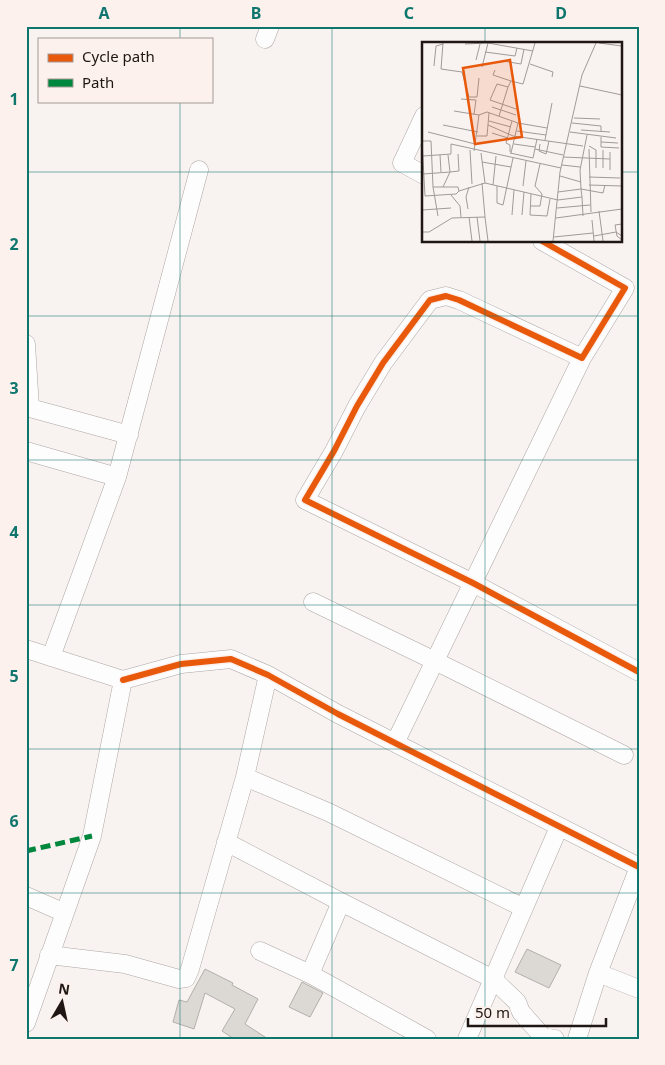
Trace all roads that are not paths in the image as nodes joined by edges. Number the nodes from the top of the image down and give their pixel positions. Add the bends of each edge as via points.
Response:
1 (422, 120) edge
2 (199, 170) dead end
3 (422, 174) edge
4 (544, 242) edge
5 (632, 291) edge
6 (26, 344) edge
7 (582, 358) junction
8 (129, 435) junction
9 (26, 451) edge
10 (117, 477) junction
11 (473, 583) junction
12 (313, 602) dead end
13 (26, 649) edge
14 (51, 657) junction
15 (435, 661) junction
16 (639, 672) edge
17 (268, 675) junction
18 (123, 680) junction
19 (395, 743) junction
20 (624, 755) dead end
21 (246, 777) junction
22 (560, 827) junction
23 (226, 842) junction
24 (639, 867) edge
25 (26, 896) edge
26 (341, 902) junction
27 (524, 908) junction
28 (65, 912) junction
29 (260, 951) dead end
30 (50, 955) junction
31 (598, 973) junction
32 (310, 974) junction
33 (493, 979) junction
34 (639, 989) edge
35 (26, 1023) edge
36 (575, 1038) edge
37 (427, 1039) edge
38 (467, 1039) edge
39 (555, 1039) edge

1 - 3 street via 402,163
2 - 8 street
4 - 5 street
5 - 7 street
6 - 8 street via 30,408
7 - 11 street
7 - 11 street via 459,300 446,296 430,300 383,363 305,500
8 - 10 street
9 - 10 street
10 - 14 street
11 - 15 street
11 - 16 street
12 - 15 street
13 - 14 street
14 - 18 street
15 - 19 street
15 - 20 street
17 - 18 street via 231,659 181,664
17 - 19 street
17 - 21 street
18 - 28 street via 92,836
19 - 22 street
21 - 23 street
21 - 27 street via 328,812
22 - 24 street
22 - 27 street
23 - 26 street
23 - 30 street via 186,978 179,979 125,964
24 - 31 street
25 - 28 street
26 - 32 street
26 - 33 street
27 - 33 street
28 - 30 street
29 - 32 street
30 - 35 street
31 - 34 street
31 - 36 street
32 - 37 street
33 - 38 street
33 - 39 street via 517,1002 543,1037

